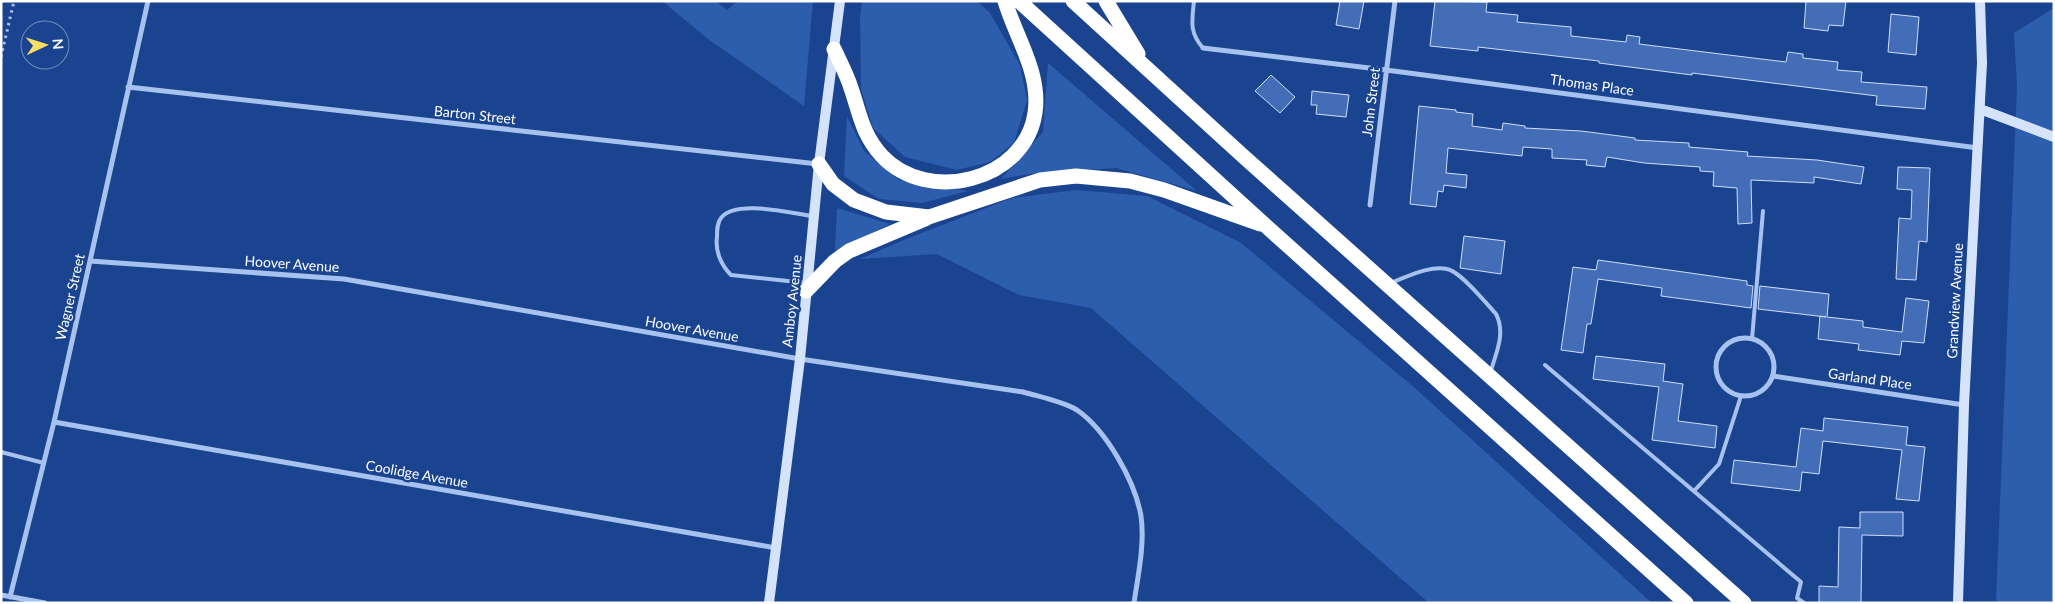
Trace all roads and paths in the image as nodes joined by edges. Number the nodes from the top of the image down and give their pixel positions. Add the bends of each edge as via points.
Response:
1 (14, 1) edge
2 (148, 1) edge
3 (840, 1) edge
4 (1005, 1) edge
5 (1019, 1) edge
6 (1073, 1) edge
7 (1106, 1) edge
8 (1194, 1) edge
9 (1395, 1) edge
10 (1980, 1) edge
11 (1204, 48) joint
12 (834, 50) junction
13 (1, 57) edge
14 (1146, 68) junction
15 (1386, 70) junction
16 (128, 87) junction
17 (1980, 109) junction
18 (2054, 137) edge
19 (1978, 148) junction
20 (819, 164) junction
21 (1370, 205) dead end
22 (1764, 211) dead end
23 (814, 216) junction
24 (929, 217) junction
25 (1266, 226) junction
26 (90, 261) junction
27 (1388, 283) junction
28 (807, 287) junction
29 (1752, 338) junction
30 (800, 359) junction
31 (1545, 365) dead end
32 (1490, 375) junction
33 (1773, 376) junction
34 (1741, 396) junction
35 (1964, 404) junction
36 (54, 422) junction
37 (1, 452) edge
38 (44, 463) junction
39 (1694, 491) junction
40 (776, 548) junction
41 (1, 595) edge
42 (10, 597) junction
43 (45, 603) edge
44 (770, 603) edge
45 (1134, 603) edge
46 (1686, 603) edge
47 (1744, 603) edge
48 (1804, 603) edge
49 (1958, 603) edge

1 - 13 path
2 - 16 street, Wagner Street
3 - 12 street, Amboy Avenue
4 - 12 highway via 1031,65 1035,113 1031,131 1017,154 985,175 954,182 918,177 883,157 861,126 851,87
5 - 25 highway
6 - 14 highway
7 - 14 highway
8 - 11 lane via 1194,38
9 - 15 street, John Street
10 - 17 street, Grandview Avenue
11 - 15 street, Thomas Place
12 - 20 street, Amboy Avenue
14 - 27 highway
15 - 19 street, Thomas Place
15 - 21 street, John Street
16 - 20 street, Barton Street
16 - 26 street, Wagner Street
17 - 18 street
17 - 19 street, Grandview Avenue
19 - 35 street, Grandview Avenue
20 - 23 street, Amboy Avenue
20 - 24 highway via 833,184 854,200 886,212
22 - 29 lane
23 - 28 street, Amboy Avenue
23 - 28 lane via 744,207 731,210 722,217 716,239 719,257 732,275
24 - 25 highway via 1040,180 1076,176 1130,181
24 - 28 highway via 849,251
25 - 46 highway
26 - 30 street, Hoover Avenue via 344,279
26 - 36 street, Wagner Street
27 - 32 highway
27 - 32 lane via 1432,269 1449,269 1499,319 1500,339
28 - 30 street, Amboy Avenue
29 - 33 street via 1765,345 1772,354
29 - 34 street via 1732,340 1717,358 1719,380 1726,389
30 - 40 street, Amboy Avenue
30 - 45 street, Hoover Avenue via 1023,392 1076,410 1111,446 1136,497 1141,524
31 - 39 lane
32 - 47 highway
33 - 34 street via 1768,387 1758,394
33 - 35 street, Garland Place
34 - 39 lane via 1720,464
35 - 49 street, Grandview Avenue
36 - 38 street, Wagner Street
36 - 40 street, Coolidge Avenue
37 - 38 lane
38 - 42 street, Wagner Street
39 - 48 lane via 1801,582 1798,598
40 - 44 street, Amboy Avenue
41 - 42 street
42 - 43 street

